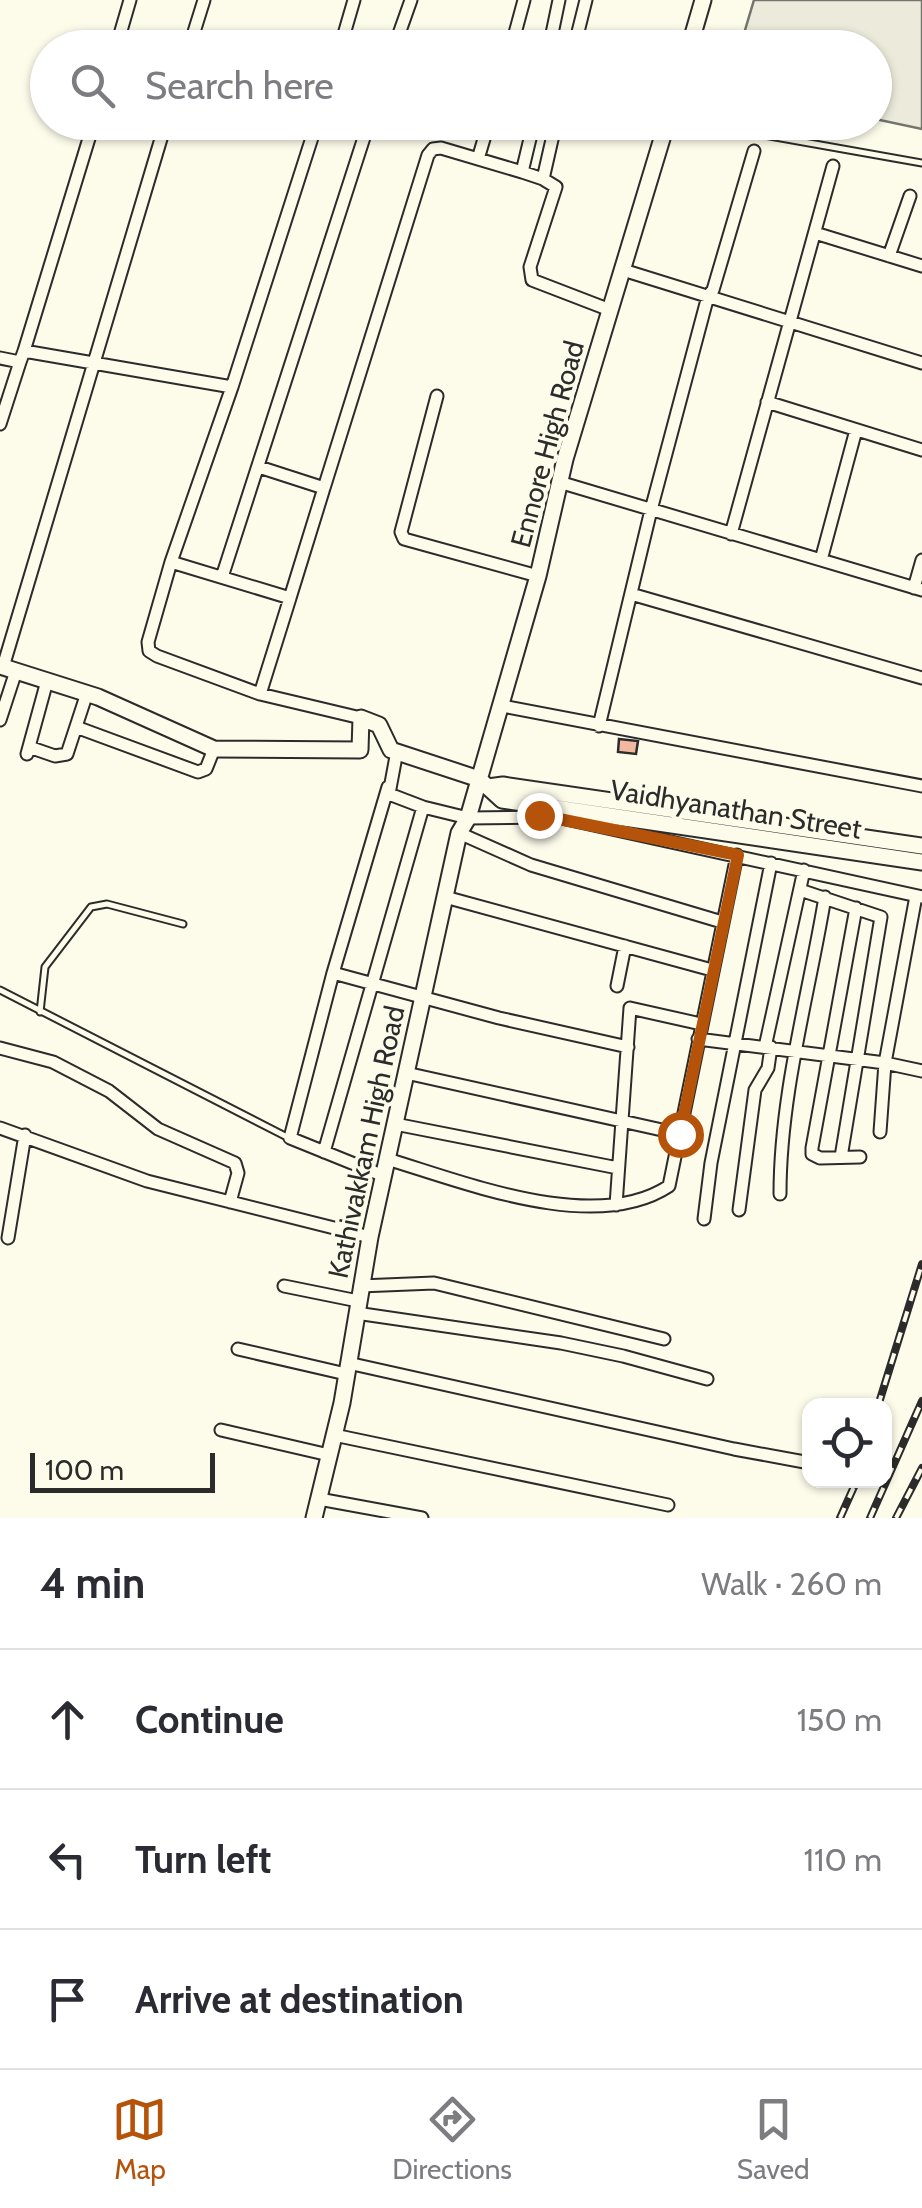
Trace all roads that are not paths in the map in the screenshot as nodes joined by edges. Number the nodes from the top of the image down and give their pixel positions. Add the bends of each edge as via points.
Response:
1 (130, 0) edge
2 (204, 0) edge
3 (354, 0) edge
4 (411, 0) edge
5 (524, 0) edge
6 (558, 0) edge
7 (586, 0) edge
8 (703, 0) edge
9 (121, 30) edge
10 (195, 30) edge
11 (345, 30) edge
12 (400, 30) edge
13 (515, 30) edge
14 (552, 30) edge
15 (578, 30) edge
16 (694, 30) edge
17 (88, 140) edge
18 (161, 140) edge
19 (311, 140) edge
20 (363, 140) edge
21 (484, 140) edge
22 (530, 140) edge
23 (552, 140) edge
24 (662, 140) edge
25 (792, 140) edge
26 (754, 151) dead end
27 (478, 159) junction
28 (922, 163) edge
29 (834, 166) dead end
30 (522, 172) junction
31 (543, 178) junction
32 (910, 196) dead end
33 (815, 232) junction
34 (890, 256) junction
35 (922, 266) edge
36 (622, 270) junction
37 (708, 296) junction
38 (610, 310) junction
39 (790, 322) junction
40 (22, 356) junction
41 (0, 358) edge
42 (94, 363) junction
43 (922, 363) edge
44 (232, 387) junction
45 (437, 396) dead end
46 (767, 402) junction
47 (0, 424) edge
48 (856, 430) junction
49 (922, 450) edge
50 (259, 467) junction
51 (559, 482) junction
52 (324, 488) junction
53 (651, 510) junction
54 (731, 534) junction
55 (821, 560) junction
56 (922, 560) edge
57 (171, 562) junction
58 (538, 576) junction
59 (222, 578) junction
60 (918, 589) edge
61 (630, 594) junction
62 (290, 598) junction
63 (6, 668) edge
64 (922, 678) edge
65 (47, 681) junction
66 (87, 694) junction
67 (260, 694) junction
68 (502, 706) junction
69 (361, 718) junction
70 (0, 720) edge
71 (599, 726) junction
72 (76, 727) junction
73 (214, 749) junction
74 (396, 751) junction
75 (484, 783) junction
76 (922, 786) edge
77 (388, 787) junction
78 (423, 807) junction
79 (468, 818) junction
80 (459, 833) junction
81 (922, 846) edge
82 (738, 855) junction
83 (771, 862) junction
84 (922, 862) edge
85 (804, 870) junction
86 (800, 890) junction
87 (825, 896) junction
88 (445, 897) junction
89 (919, 897) edge
90 (856, 908) junction
91 (722, 922) junction
92 (183, 924) dead end
93 (625, 946) junction
94 (712, 970) junction
95 (334, 973) junction
96 (374, 984) junction
97 (617, 986) dead end
98 (0, 990) edge
99 (423, 996) junction
100 (40, 1012) junction
101 (701, 1024) junction
102 (698, 1039) junction
103 (736, 1044) junction
104 (768, 1047) junction
105 (0, 1048) edge
106 (628, 1048) junction
107 (797, 1052) junction
108 (828, 1056) junction
109 (858, 1059) junction
110 (885, 1063) junction
111 (922, 1071) edge
112 (406, 1073) junction
113 (621, 1122) junction
114 (395, 1124) junction
115 (0, 1128) edge
116 (880, 1132) dead end
117 (680, 1134) junction
118 (25, 1135) junction
119 (290, 1138) junction
120 (324, 1152) junction
121 (841, 1157) junction
122 (860, 1157) dead end
123 (388, 1159) junction
124 (618, 1168) junction
125 (384, 1176) junction
126 (780, 1194) dead end
127 (230, 1202) junction
128 (616, 1204) junction
129 (739, 1210) dead end
130 (704, 1219) dead end
131 (370, 1237) junction
132 (8, 1238) dead end
133 (284, 1286) dead end
134 (358, 1300) junction
135 (664, 1339) dead end
136 (238, 1348) dead end
137 (347, 1368) junction
138 (707, 1380) dead end
139 (220, 1430) dead end
140 (334, 1435) junction
141 (329, 1455) junction
142 (802, 1462) edge
143 (319, 1499) junction
144 (668, 1505) dead end
145 (314, 1518) edge
146 (422, 1518) edge

1 - 9 street
2 - 10 street
3 - 11 street
4 - 12 street
5 - 13 street
6 - 14 street
7 - 15 street
8 - 16 main road
17 - 40 street
18 - 42 street
19 - 44 street
20 - 50 street
21 - 27 street
22 - 30 street
23 - 31 street
24 - 36 main road, Ennore High Road
25 - 28 lane
26 - 37 street
27 - 30 street
27 - 52 street via 441,148 428,155
29 - 33 street
30 - 31 street
31 - 38 street via 556,187 530,267 532,280
32 - 34 street
33 - 34 street
33 - 39 street
34 - 35 street
36 - 37 street
36 - 38 main road, Ennore High Road
37 - 39 street
37 - 53 street
38 - 51 main road, Ennore High Road
39 - 43 street
39 - 46 street
40 - 41 street
40 - 42 street
40 - 47 street
42 - 44 street
42 - 63 street
44 - 57 street
45 - 58 street via 400,524 404,538
46 - 48 street
46 - 54 street
48 - 49 street
48 - 55 street
50 - 52 street
50 - 59 street
51 - 53 street
51 - 58 main road, Ennore High Road
52 - 62 street
53 - 54 street
53 - 61 street
54 - 55 street
55 - 60 street
56 - 60 street
57 - 59 street
57 - 67 street via 150,651
58 - 68 main road, Ennore High Road
59 - 62 street
61 - 64 street
61 - 71 street
62 - 67 street
63 - 65 main road
63 - 70 street
65 - 66 main road
65 - 72 street via 28,751 62,757
66 - 72 street
66 - 73 main road
67 - 69 street
68 - 71 street
68 - 75 main road, Ennore High Road
69 - 73 main road via 360,750
69 - 74 main road via 379,725
71 - 76 street
72 - 73 street via 198,772
74 - 75 main road
74 - 77 street
75 - 79 main road, Kathivakkam High Road
75 - 81 main road, Vaidhyanathan Street
75 - 84 main road, Vaidhyanathan Street via 502,800
77 - 78 street via 396,799
77 - 95 street
78 - 79 street
78 - 96 street
79 - 80 main road, Kathivakkam High Road
79 - 82 street via 557,817
80 - 88 main road, Kathivakkam High Road
80 - 91 street via 531,865
82 - 83 street
82 - 91 street
83 - 85 street
83 - 103 street
85 - 86 street
85 - 89 street
86 - 87 street
86 - 104 street
87 - 90 street
87 - 107 street
88 - 93 street
88 - 99 main road, Kathivakkam High Road
89 - 110 street
90 - 108 street
90 - 109 street via 881,916
91 - 94 street
92 - 100 lane via 107,904 91,907 45,967
93 - 94 street
93 - 97 street
94 - 101 street
95 - 96 street
95 - 119 street
96 - 99 street
96 - 120 street
98 - 100 lane
99 - 106 street
99 - 112 main road, Kathivakkam High Road
100 - 119 lane
101 - 102 street
101 - 106 street via 630,1008
102 - 103 street
102 - 117 street
103 - 104 street
103 - 130 street
104 - 107 street
104 - 129 street via 768,1068 755,1090
105 - 127 street via 53,1062 109,1091 158,1129 235,1163
106 - 113 street
107 - 108 street
107 - 126 street
108 - 109 street
108 - 121 street via 812,1154
109 - 110 street
109 - 121 street
110 - 111 street
110 - 116 street
112 - 113 street
112 - 114 main road, Kathivakkam High Road
113 - 117 street
113 - 124 street
114 - 123 main road, Kathivakkam High Road
114 - 124 street
115 - 118 street
117 - 128 street via 669,1186
118 - 127 street via 146,1181
118 - 132 street
119 - 120 street
120 - 125 street
121 - 122 street
123 - 125 main road, Kathivakkam High Road
123 - 128 street via 536,1201 586,1208
124 - 128 street
125 - 131 main road, Kathivakkam High Road
127 - 131 street
131 - 134 main road, Kathivakkam High Road
133 - 134 street
134 - 135 street via 434,1283
134 - 137 main road, Kathivakkam High Road
134 - 138 street
136 - 137 street
137 - 140 main road, Kathivakkam High Road
137 - 142 street
139 - 141 street
140 - 141 main road, Kathivakkam High Road
140 - 144 street
141 - 143 main road, Kathivakkam High Road
143 - 145 main road, Kathivakkam High Road
143 - 146 street

